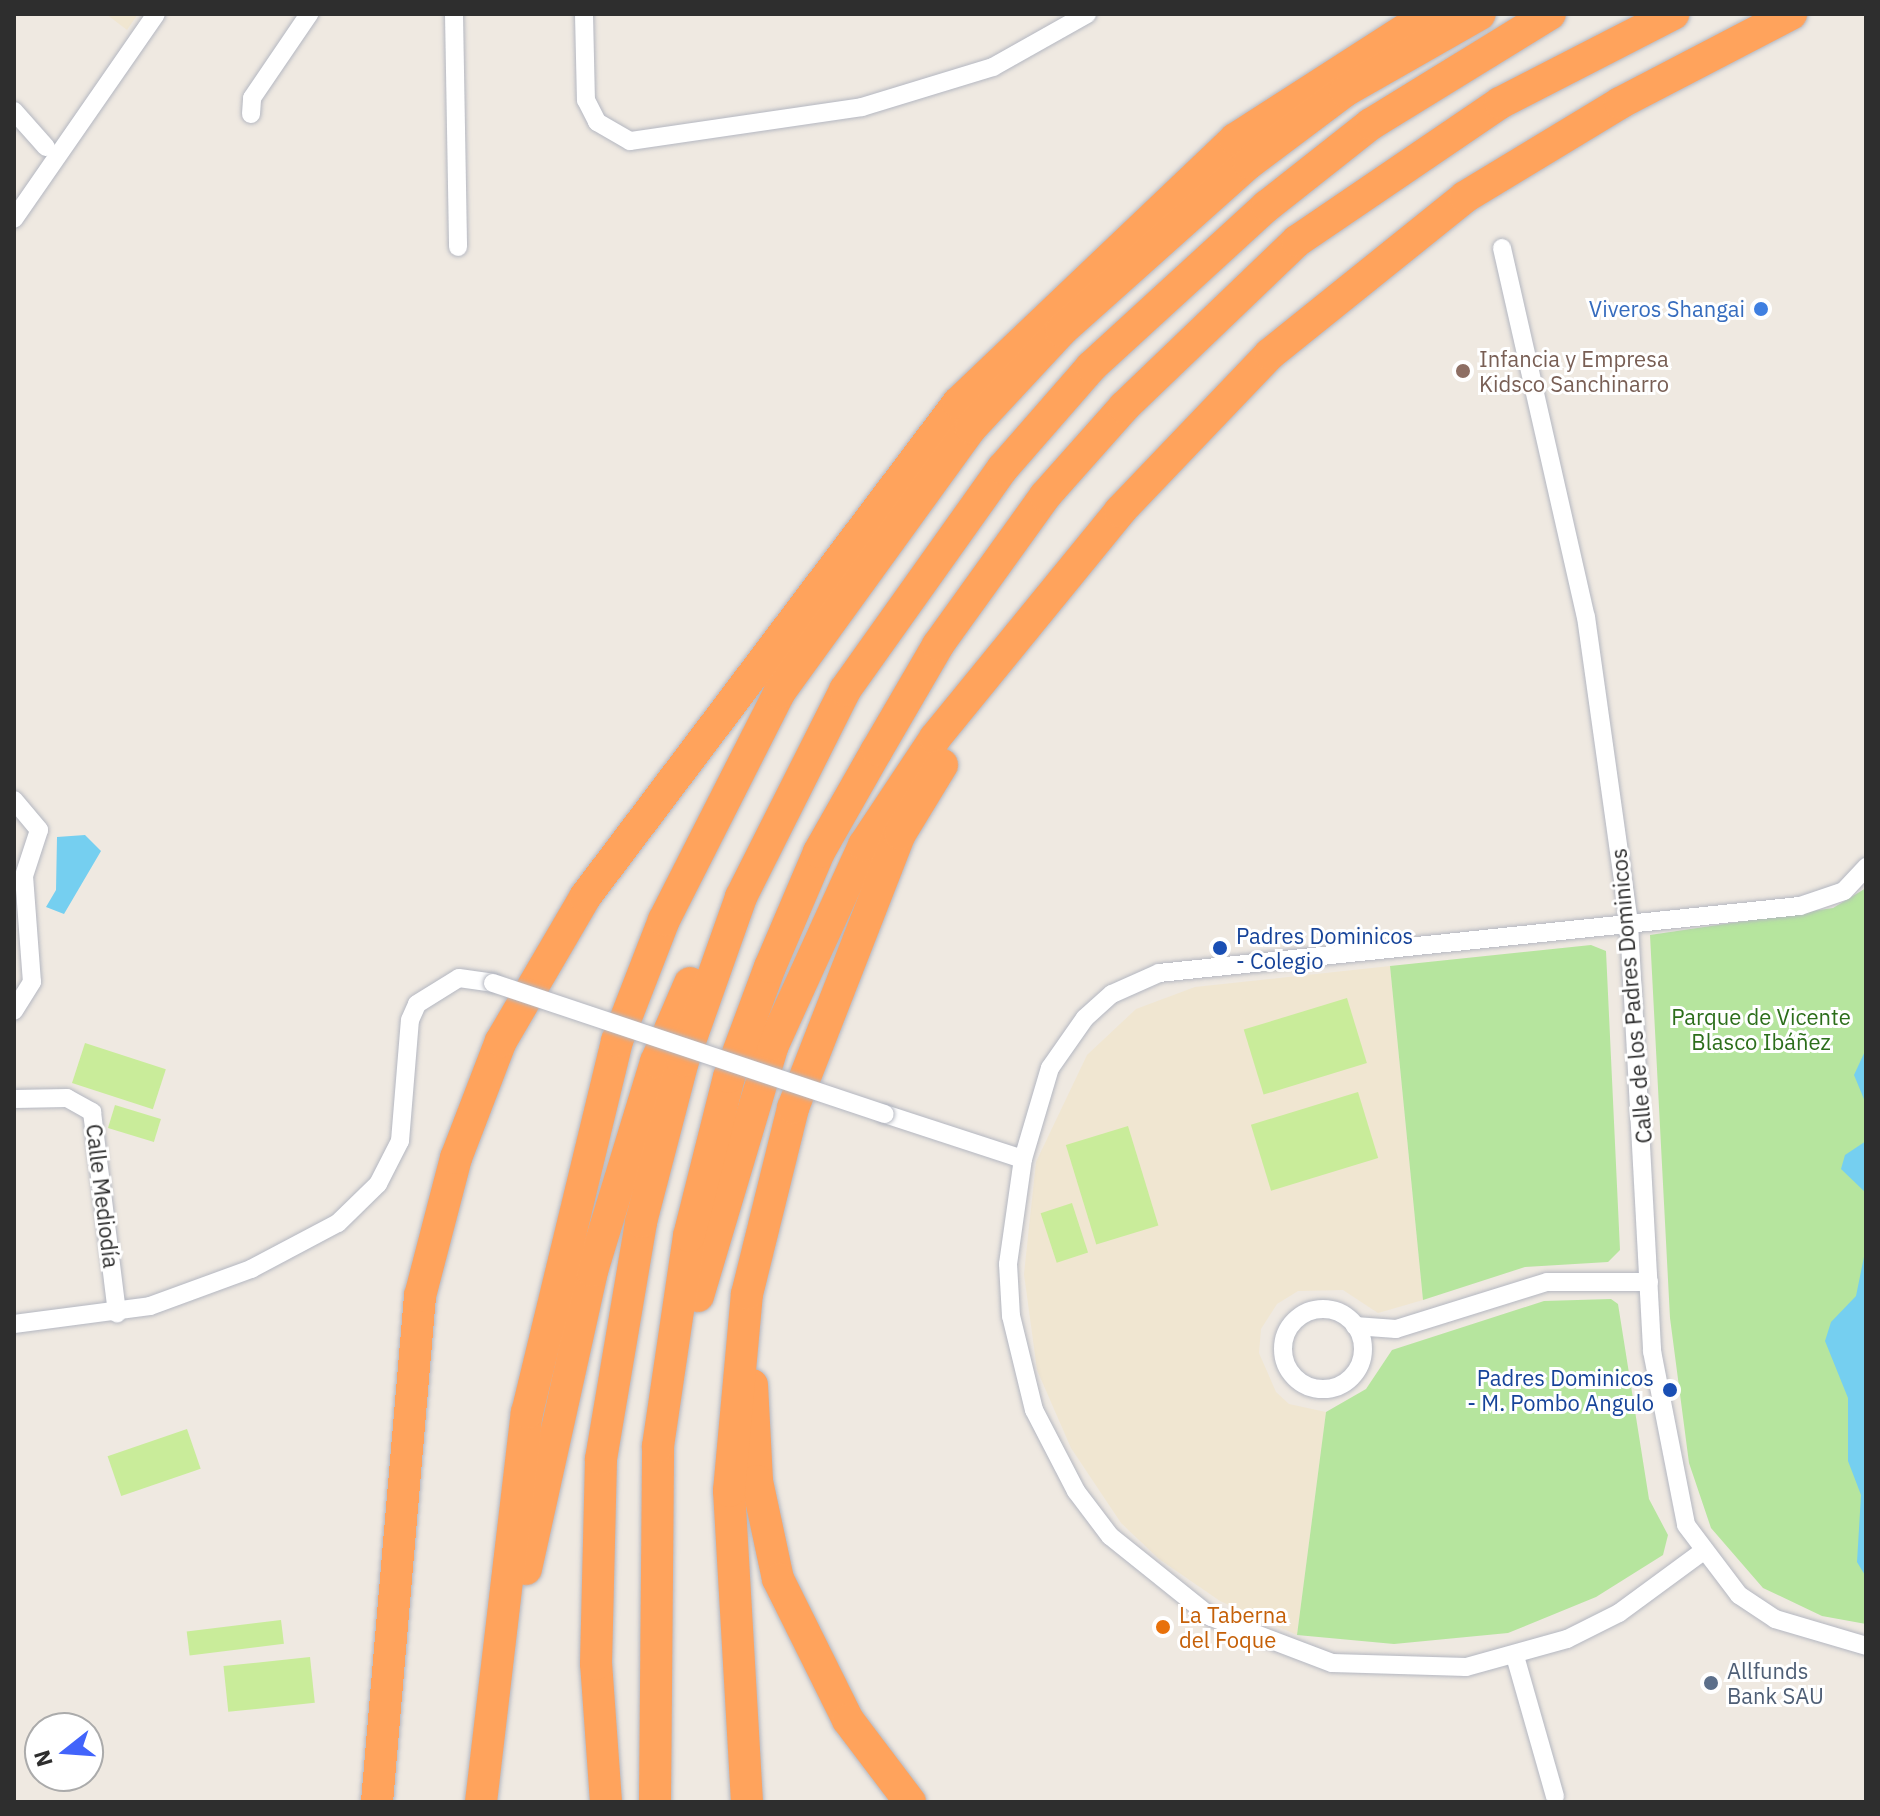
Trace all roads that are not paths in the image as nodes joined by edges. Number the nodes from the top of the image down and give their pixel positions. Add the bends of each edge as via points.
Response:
1 (156, 14) edge
2 (309, 14) edge
3 (454, 14) edge
4 (584, 14) edge
5 (1087, 14) edge
6 (1430, 14) edge
7 (1480, 14) edge
8 (1550, 14) edge
9 (1673, 14) edge
10 (1791, 14) edge
11 (14, 111) edge
12 (251, 114) dead end
13 (46, 147) dead end
14 (14, 219) edge
15 (458, 247) dead end
16 (1502, 248) dead end
17 (1011, 648) junction
18 (14, 800) edge
19 (1866, 867) edge
20 (741, 897) junction
21 (1629, 924) junction
22 (14, 1011) edge
23 (14, 1099) edge
24 (1023, 1159) junction
25 (769, 1201) junction
26 (1649, 1282) junction
27 (117, 1313) junction
28 (14, 1324) edge
29 (1355, 1326) junction
30 (1396, 1329) junction
31 (1361, 1357) junction
32 (1702, 1552) junction
33 (651, 1570) junction
34 (1866, 1646) edge
35 (1515, 1656) junction
36 (1555, 1796) dead end
37 (377, 1802) edge
38 (481, 1802) edge
39 (498, 1802) edge
40 (606, 1802) edge
41 (655, 1802) edge
42 (747, 1802) edge
43 (910, 1802) edge

1 - 14 street
2 - 12 street via 252,98
3 - 15 street
4 - 5 street via 586,100 597,122 630,141 862,107 993,67
6 - 37 highway via 1235,139 958,403 585,897 501,1041 456,1158 420,1296
7 - 38 highway via 1345,91 1261,154 1061,331 971,428 852,584 772,705 664,920 613,1056 527,1413
8 - 20 highway via 1371,124 1267,206 1091,367 901,604 845,690
9 - 33 highway via 1500,103 1297,241 1114,418 1045,496 938,645 819,852 729,1077 667,1353
10 - 17 highway via 1620,103 1465,197 1368,272 1195,429
11 - 13 street
16 - 21 street, Calle de los Padres Dominicos via 1572,542
17 - 25 highway via 900,834 793,1108
17 - 33 highway via 935,738 864,845 773,1045 705,1264 680,1382 664,1543
18 - 22 street via 39,830 24,876 32,982
19 - 21 street via 1844,891 1800,906
20 - 39 highway via 719,913 656,1062 592,1271 553,1425 513,1636
20 - 40 highway via 683,1061 617,1343 597,1553
21 - 24 street via 1159,973 1112,994 1085,1018 1050,1068
21 - 26 street, Calle de los Padres Dominicos
23 - 27 street, Calle Mediodía via 67,1098 92,1112
24 - 27 street, bridge via 493,983 459,978 417,1004 400,1141 361,1205 251,1269
24 - 35 street via 1008,1264 1021,1367 1054,1454 1110,1536 1211,1617 1332,1663 1418,1670
25 - 42 highway via 735,1376 729,1491
25 - 43 highway via 752,1374 757,1481 778,1579 840,1707
26 - 30 street via 1547,1282
26 - 32 street, Calle de los Padres Dominicos via 1663,1434 1686,1525
27 - 28 street
29 - 30 street
29 - 31 street
29 - 31 street via 1330,1310 1298,1317 1282,1346 1285,1362 1300,1381 1322,1390 1352,1377
30 - 31 street
32 - 34 street, Calle de los Padres Dominicos via 1739,1595 1775,1619
32 - 35 street via 1619,1613
33 - 41 highway
35 - 36 street

